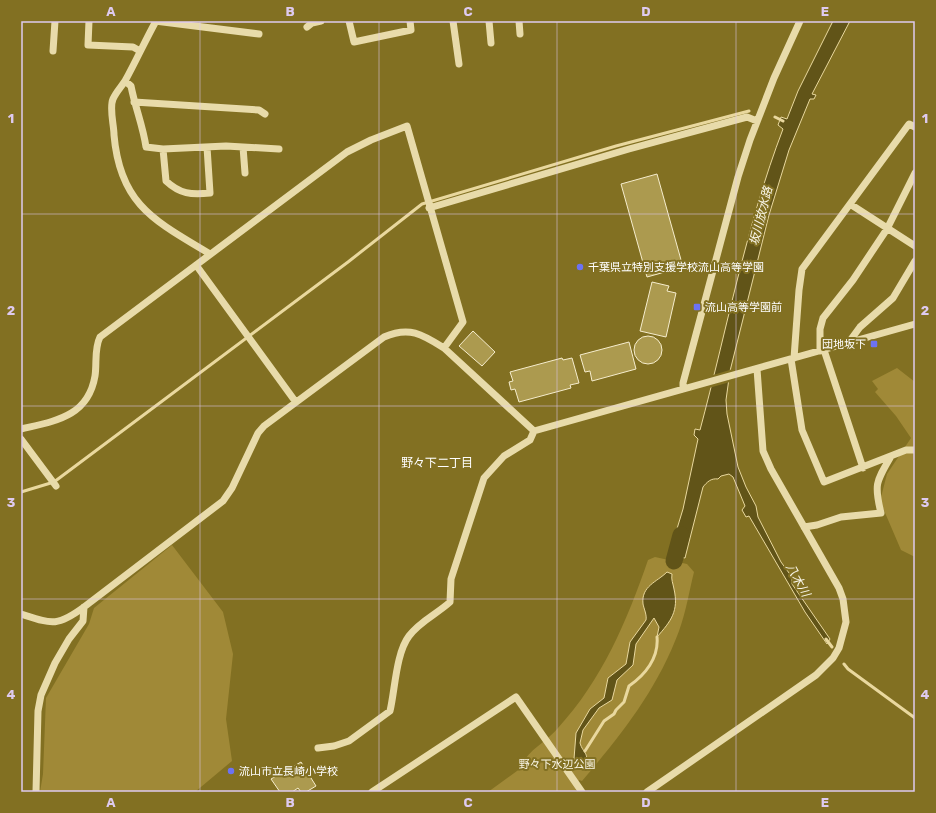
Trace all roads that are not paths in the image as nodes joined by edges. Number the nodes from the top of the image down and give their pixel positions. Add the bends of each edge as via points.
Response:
1 (55, 21) edge
2 (83, 21) edge
3 (89, 21) edge
4 (155, 21) edge
5 (322, 21) edge
6 (349, 21) edge
7 (410, 21) edge
8 (453, 21) edge
9 (489, 21) edge
10 (519, 21) edge
11 (800, 21) edge
12 (307, 27) dead end
13 (259, 34) dead end
14 (520, 34) dead end
15 (491, 43) dead end
16 (140, 50) junction
17 (53, 51) dead end
18 (459, 64) dead end
19 (125, 81) junction
20 (134, 102) junction
21 (265, 114) dead end
22 (757, 121) junction
23 (915, 127) edge
24 (207, 147) junction
25 (243, 147) junction
26 (163, 149) junction
27 (279, 149) dead end
28 (245, 173) dead end
29 (915, 173) edge
30 (850, 204) junction
31 (429, 208) junction
32 (887, 229) junction
33 (915, 246) edge
34 (210, 254) junction
35 (915, 261) edge
36 (196, 265) junction
37 (915, 324) edge
38 (849, 342) junction
39 (444, 348) junction
40 (822, 350) junction
41 (793, 358) junction
42 (757, 369) junction
43 (687, 388) junction
44 (295, 401) junction
45 (21, 429) edge
46 (534, 431) junction
47 (21, 439) edge
48 (915, 450) edge
49 (890, 458) junction
50 (863, 468) junction
51 (54, 484) dead end
52 (804, 527) junction
53 (84, 608) junction
54 (21, 614) edge
55 (318, 748) dead end
56 (36, 792) edge
57 (372, 792) edge
58 (582, 792) edge
59 (647, 792) edge

1 - 17 street
2 - 3 street
3 - 16 street via 88,45
4 - 13 street
4 - 16 street
5 - 12 street
6 - 7 street via 354,42 411,30
8 - 18 street
9 - 15 street
10 - 14 street
11 - 22 street
16 - 19 street
19 - 20 street via 131,86
19 - 34 street via 112,106 115,154 124,183 154,218
20 - 21 street via 260,110
20 - 26 street via 146,147
22 - 31 street via 747,117
22 - 43 street via 738,177 683,383
23 - 30 street via 909,124
24 - 25 street
24 - 26 street
24 - 26 street via 210,193 194,194 176,189 166,181
25 - 27 street
25 - 28 street
29 - 32 street
30 - 32 street
30 - 41 street via 802,270
31 - 34 street via 407,126 347,152
31 - 39 street via 463,322
32 - 33 street
32 - 40 street via 823,318 820,329
34 - 36 street
35 - 38 street via 893,298 860,327
36 - 44 street
36 - 45 street via 100,337 90,394 80,407 66,418
37 - 38 street
38 - 40 street
39 - 44 street via 415,332 404,330 393,333
39 - 46 street
40 - 41 street
40 - 50 street
41 - 42 street
41 - 50 street via 802,430 824,482
42 - 43 street
42 - 52 street via 763,451
43 - 46 street
44 - 53 street via 258,433 232,488 223,501
46 - 55 street via 530,440 504,456 484,478 451,579 450,602 428,617 409,636 401,651 390,711 349,741
47 - 51 street
48 - 49 street via 906,450
49 - 50 street
49 - 52 street via 877,486 876,497 881,513 841,517
52 - 59 street via 843,599 846,622 833,658 816,675
53 - 54 street via 58,623
53 - 56 street via 84,621 69,639 55,663 41,695 38,711
57 - 58 street via 516,697

